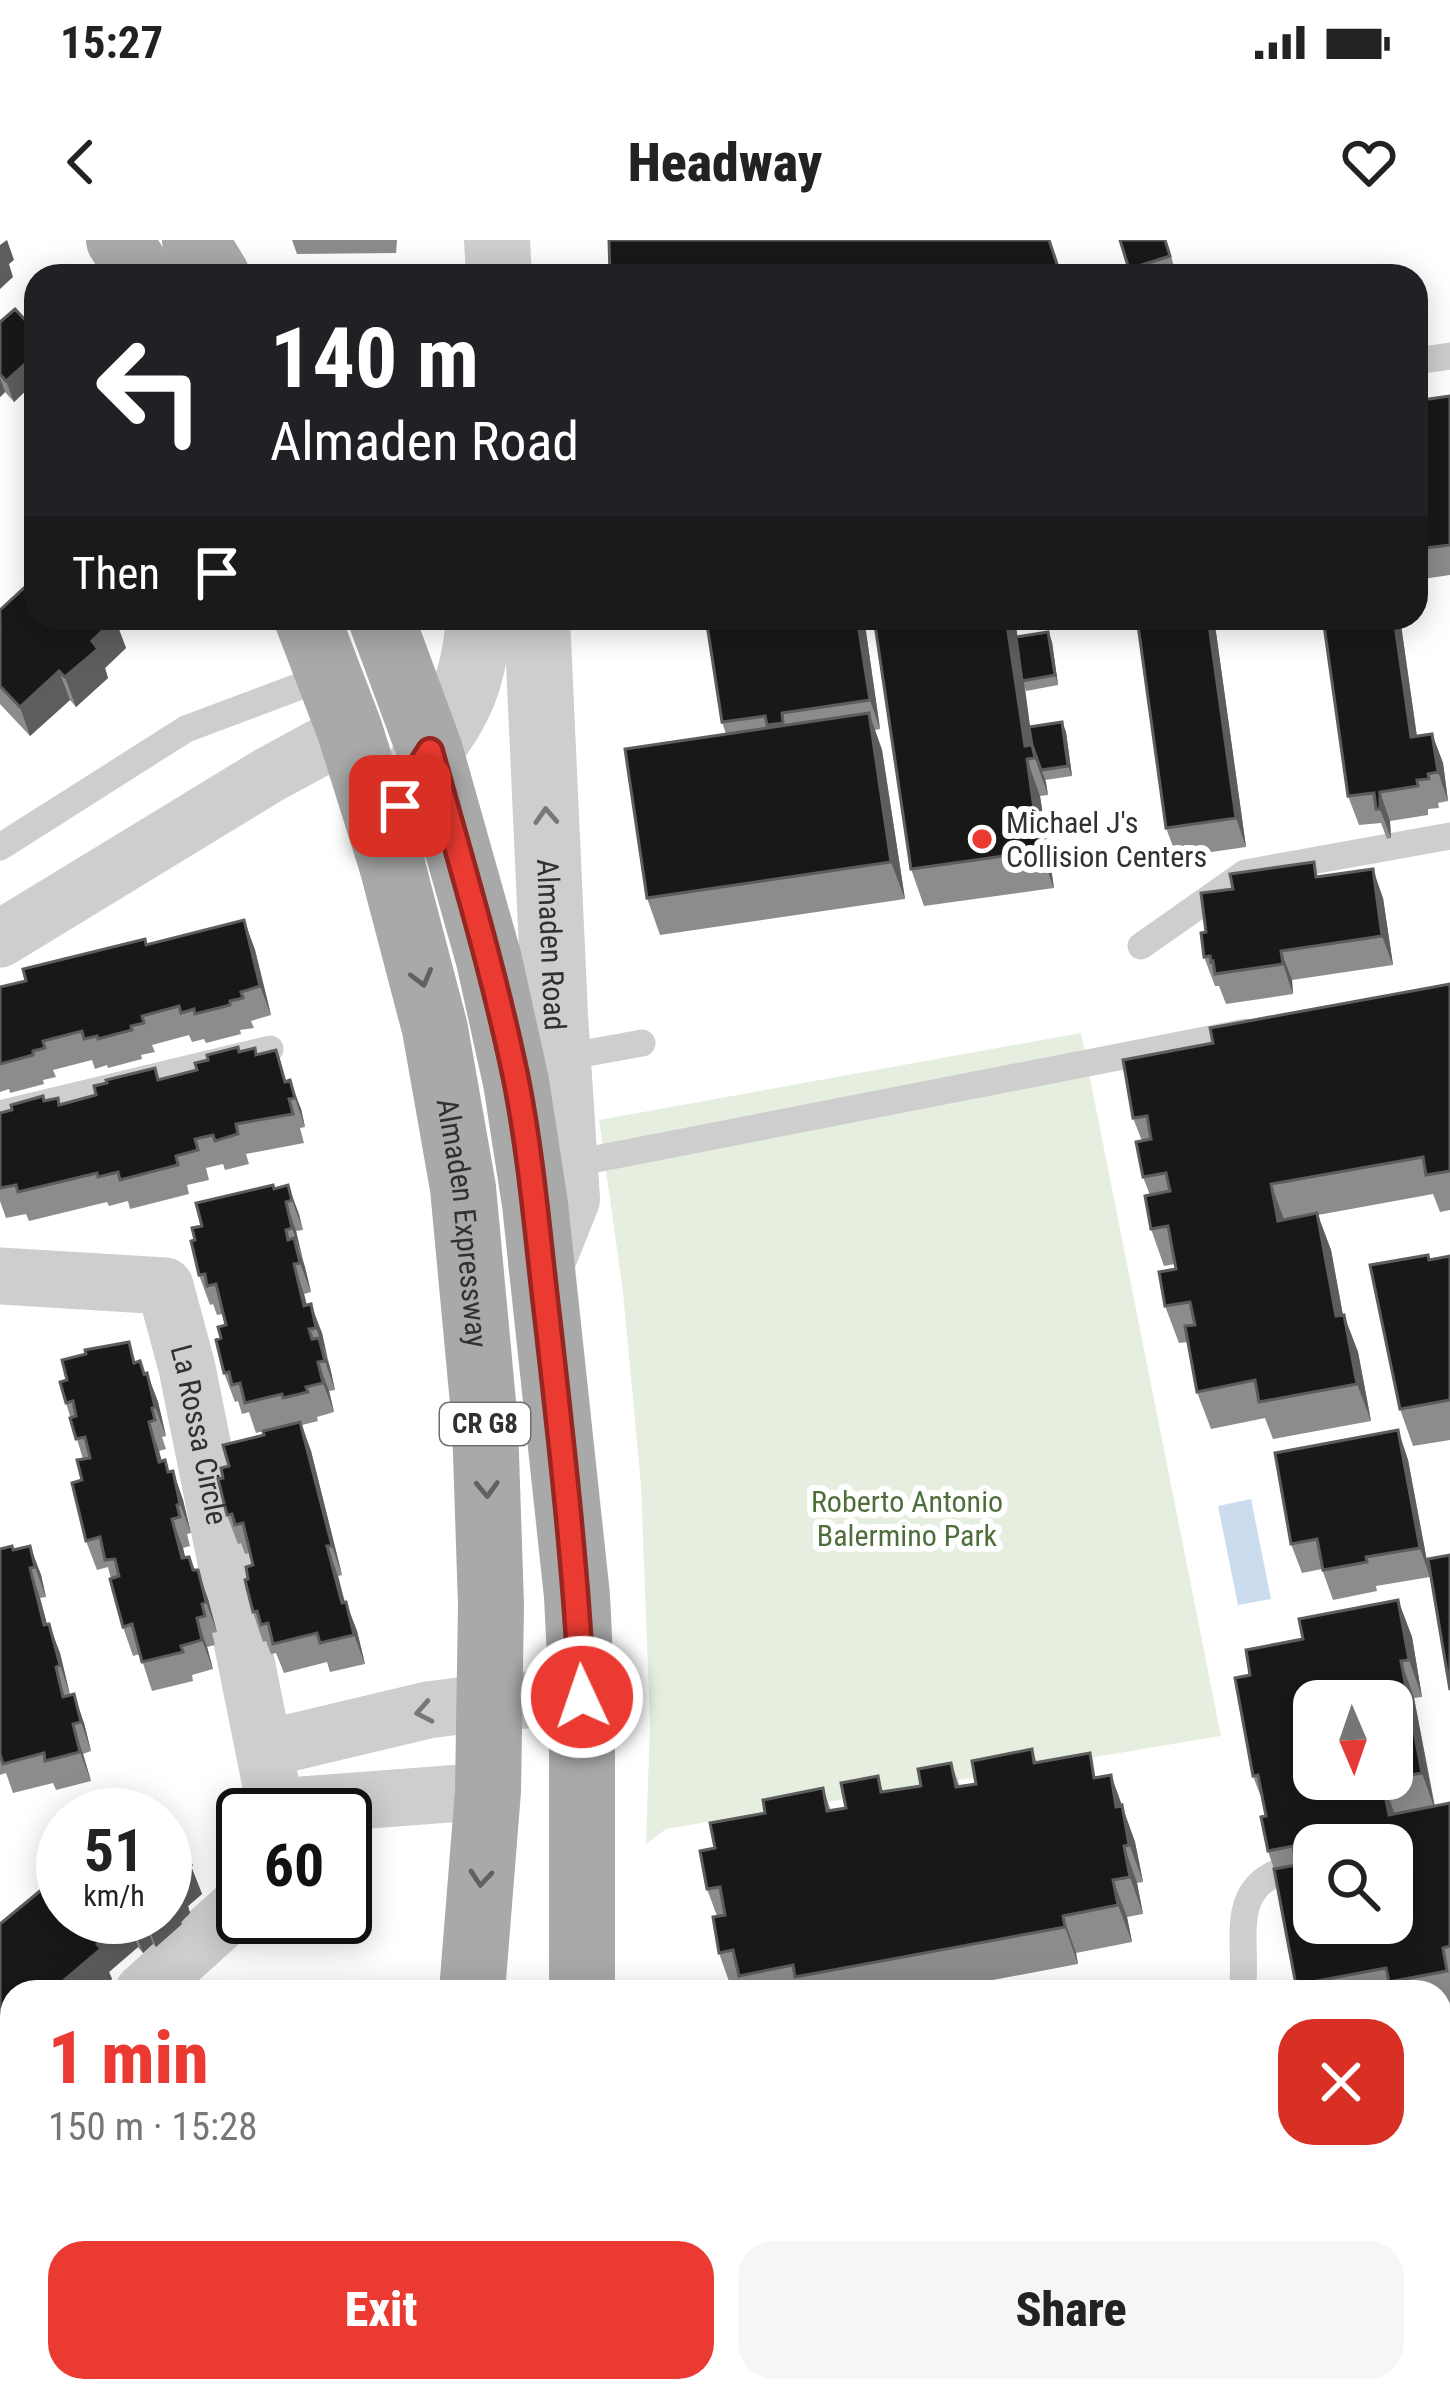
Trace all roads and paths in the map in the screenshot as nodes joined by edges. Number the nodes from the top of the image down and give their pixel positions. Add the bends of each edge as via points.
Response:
1 (389, 630) edge
2 (477, 630) edge
3 (538, 630) edge
4 (329, 674) edge
5 (430, 751) junction
6 (1450, 836) edge
7 (0, 847) edge
8 (392, 865) junction
9 (0, 939) edge
10 (1141, 946) dead end
11 (1271, 1027) edge
12 (642, 1043) dead end
13 (270, 1049) edge
14 (560, 1058) junction
15 (0, 1114) edge
16 (565, 1165) junction
17 (541, 1264) junction
18 (0, 1276) edge
19 (582, 1697) junction
20 (490, 1702) junction
21 (264, 1749) junction
22 (272, 1788) edge
23 (488, 1791) junction
24 (372, 1802) edge
25 (1278, 1872) edge
26 (216, 1926) edge
27 (156, 1980) edge
28 (473, 1980) edge
29 (582, 1980) edge
30 (1242, 1980) edge

1 - 5 main road, CR G8
2 - 5 street via 464,693
14 -> 3 street, Almaden Road
4 - 7 lane via 186,729
4 - 8 main road, Almaden Expressway / CR G8
4 - 9 street via 269,776
5 - 8 street via 400,806
5 - 17 main road, CR G8 via 516,1082
6 - 10 lane via 1245,872
8 -> 20 main road, Almaden Expressway / CR G8 via 435,1029 463,1189 485,1424
11 - 16 lane
12 - 14 lane
13 - 15 lane
14 - 16 street, Almaden Road
16 - 17 street, Almaden Road via 567,1199
17 - 19 main road, CR G8
18 - 21 street, La Rossa Circle via 165,1286
19 - 20 street
19 - 29 main road, CR G8
20 -> 21 street
20 - 23 main road, Almaden Expressway / CR G8
21 - 22 street, La Rossa Circle
23 - 24 street, La Rossa Circle
23 -> 28 main road, Almaden Expressway / CR G8
25 - 30 lane via 1249,1893
26 - 27 street

